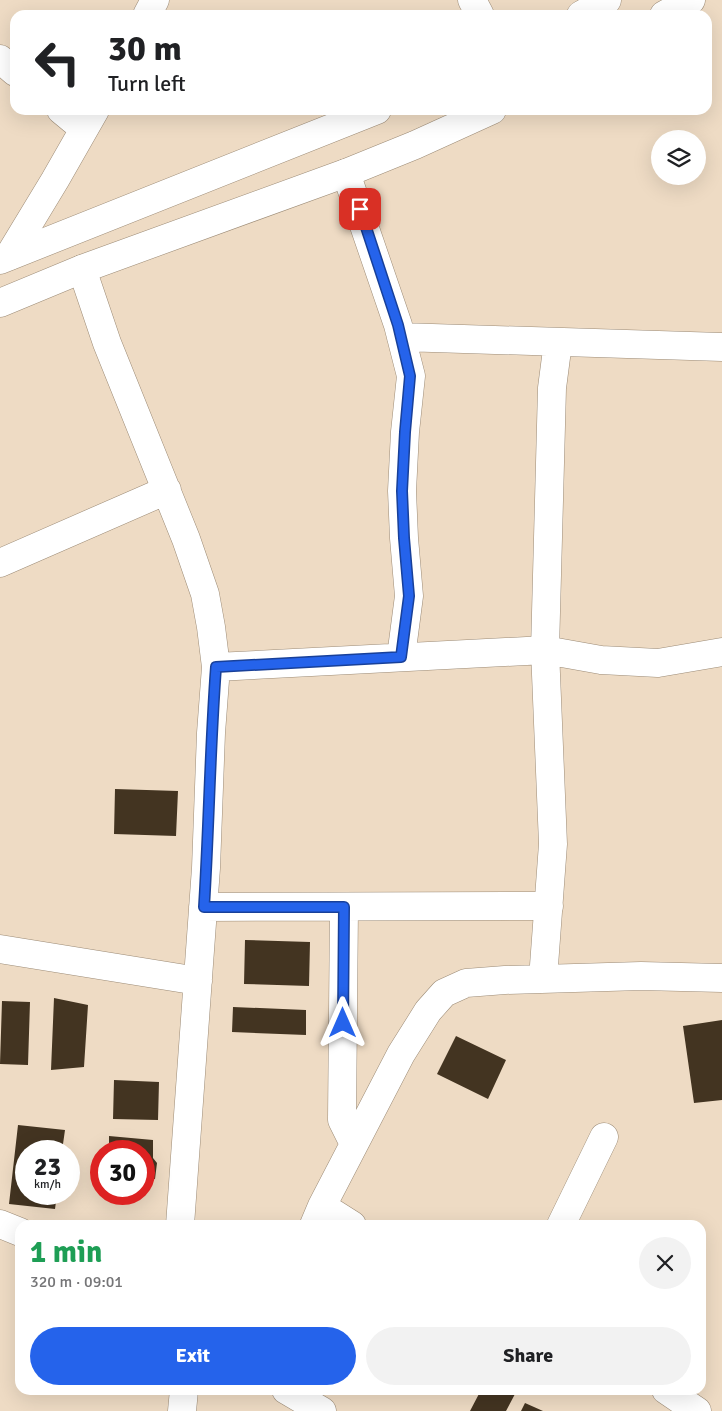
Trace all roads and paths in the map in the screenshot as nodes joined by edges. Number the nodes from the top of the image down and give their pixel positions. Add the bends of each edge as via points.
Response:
1 (607, 0) edge
2 (692, 0) edge
3 (590, 10) edge
4 (673, 10) edge
5 (0, 59) edge
6 (10, 68) edge
7 (74, 115) edge
8 (364, 115) edge
9 (481, 115) edge
10 (89, 120) edge
11 (346, 173) junction
12 (4, 258) edge
13 (82, 269) junction
14 (0, 303) edge
15 (401, 337) junction
16 (558, 342) junction
17 (722, 346) edge
18 (167, 490) junction
19 (0, 562) edge
20 (545, 650) junction
21 (722, 652) edge
22 (401, 657) junction
23 (216, 667) junction
24 (549, 906) junction
25 (204, 907) junction
26 (344, 907) junction
27 (0, 949) edge
28 (722, 978) edge
29 (543, 979) junction
30 (198, 980) junction
31 (604, 1137) dead end
32 (354, 1144) junction
33 (318, 1216) edge
34 (180, 1220) edge
35 (333, 1220) edge
36 (563, 1220) edge
37 (0, 1224) edge
38 (15, 1230) edge
39 (184, 1395) edge
40 (295, 1395) edge
41 (673, 1395) edge
42 (182, 1411) edge
43 (322, 1411) edge
44 (697, 1411) edge

1 - 3 street
2 - 4 street
5 - 6 street
7 - 10 street
8 - 12 street
9 - 11 street
10 - 12 street via 55,180
11 - 13 street
11 - 15 street
13 - 14 street
13 - 18 street via 107,343
15 - 16 street
15 - 22 street via 410,376 402,491 409,596
16 - 17 street
16 - 20 street via 552,388
18 - 19 street
18 - 23 street via 204,594
20 - 21 street via 601,660 658,663
20 - 22 street
20 - 24 street via 553,844
22 - 23 street
23 - 25 street
24 - 26 street
24 - 29 street
25 - 26 street
25 - 30 street
26 - 32 street via 342,1120
27 - 30 street
28 - 29 street
29 - 32 street via 466,983 444,993 428,1011 401,1054
30 - 34 street
31 - 36 street
32 - 33 street
33 - 35 street
37 - 38 street
39 - 42 street
40 - 43 street
41 - 44 street

